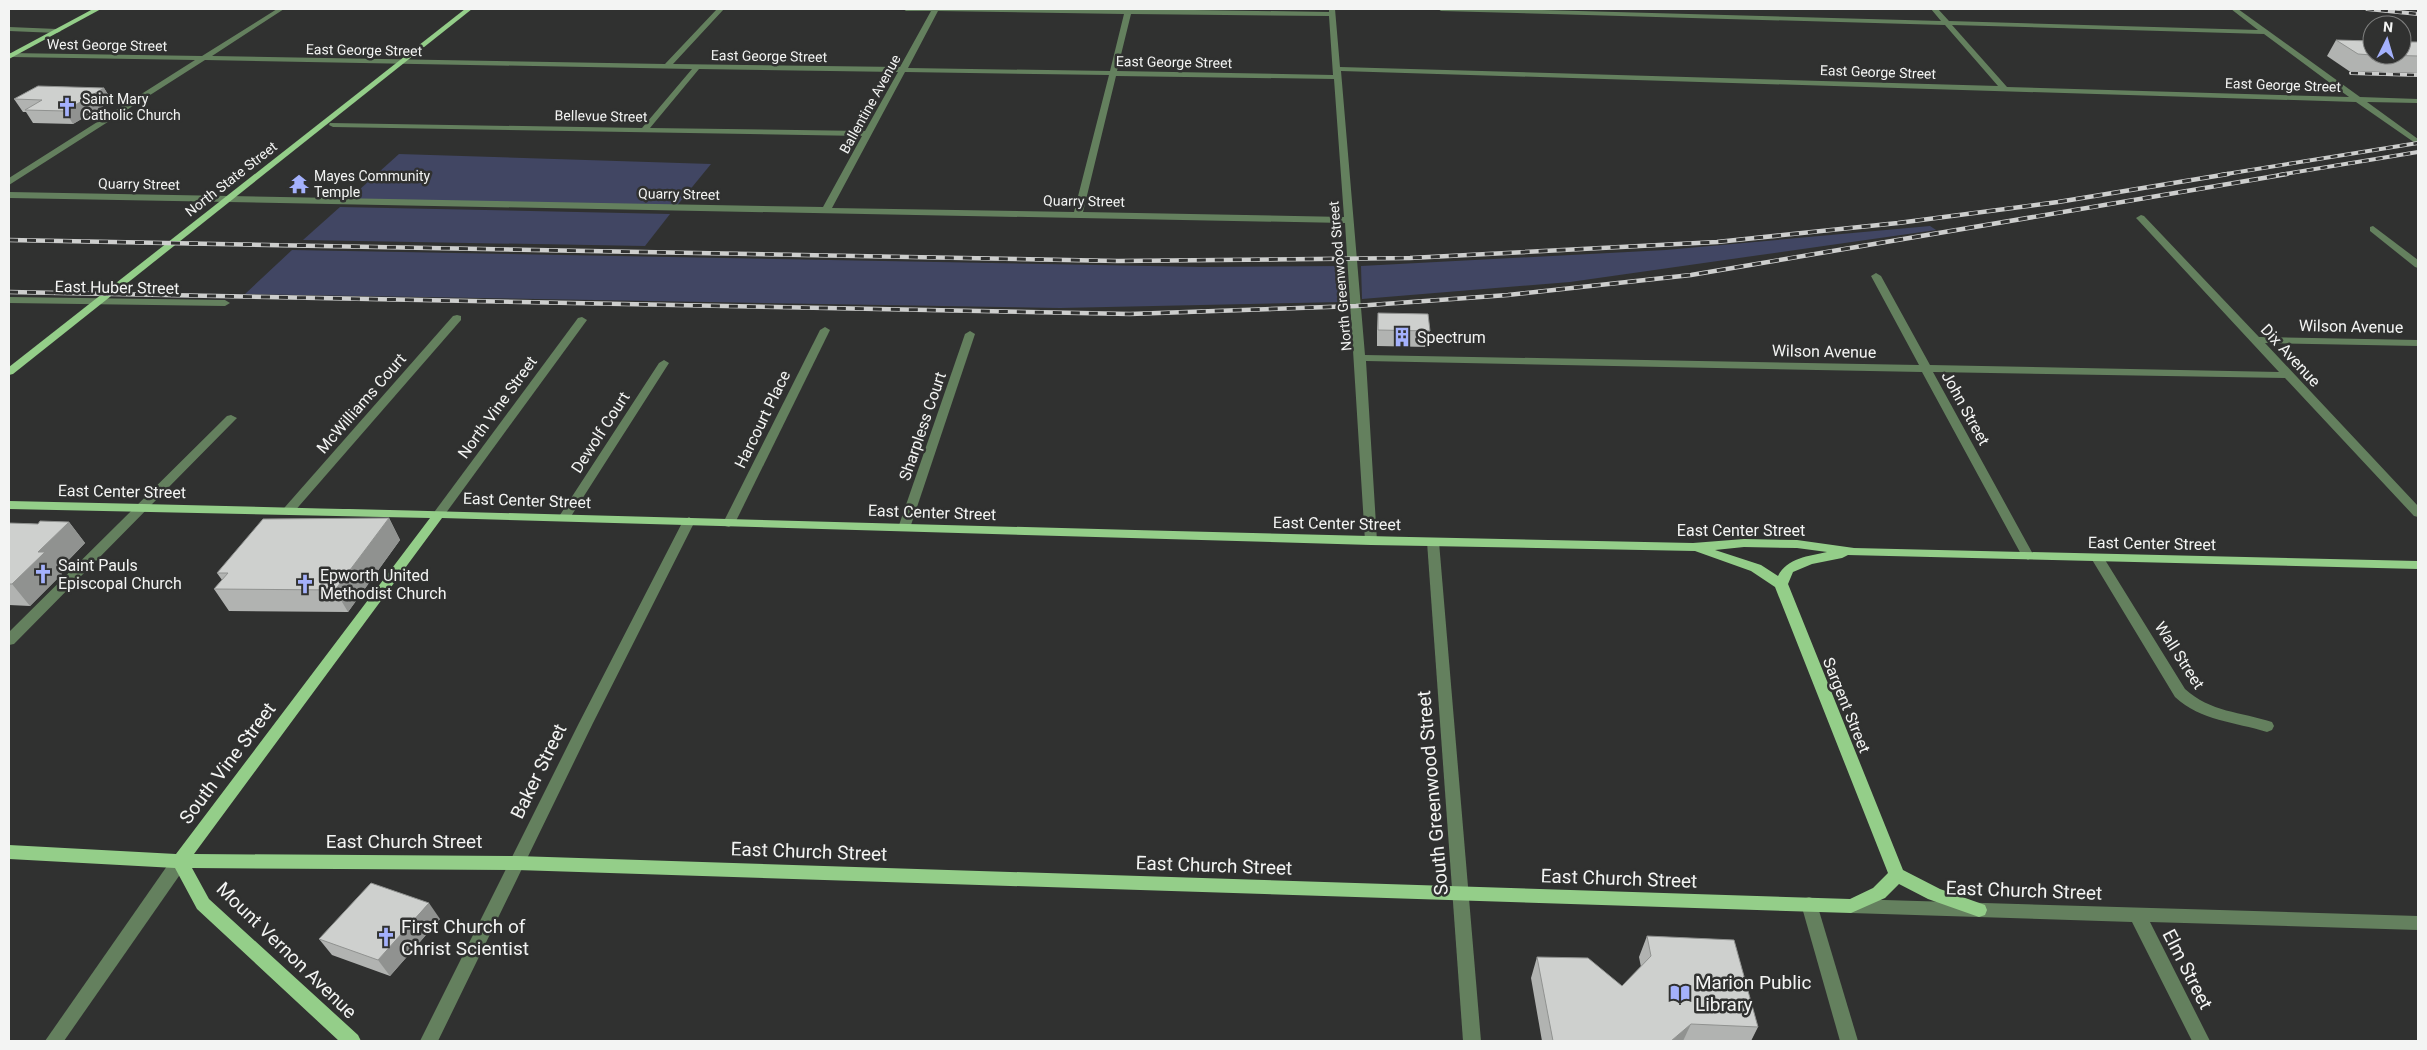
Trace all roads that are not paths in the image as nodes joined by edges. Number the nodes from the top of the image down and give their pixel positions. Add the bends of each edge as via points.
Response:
1 (98, 9) edge
2 (281, 9) edge
3 (470, 9) edge
4 (721, 9) edge
5 (906, 9) edge
6 (936, 9) edge
7 (1441, 9) edge
8 (1934, 9) edge
9 (2234, 9) edge
10 (1129, 10) edge
11 (1332, 12) edge
12 (1946, 22) junction
13 (9, 29) edge
14 (57, 31) junction
15 (2265, 32) junction
16 (10, 56) edge
17 (200, 60) junction
18 (401, 63) junction
19 (666, 67) junction
20 (696, 68) junction
21 (902, 70) junction
22 (1337, 73) junction
23 (1113, 74) junction
24 (2005, 89) junction
25 (2359, 100) junction
26 (2418, 102) edge
27 (333, 125) dead end
28 (644, 130) junction
29 (868, 134) junction
30 (2418, 142) edge
31 (9, 182) edge
32 (9, 195) edge
33 (826, 210) junction
34 (1078, 215) junction
35 (2141, 218) dead end
36 (1349, 220) junction
37 (2374, 229) dead end
38 (2418, 265) edge
39 (1876, 276) dead end
40 (9, 300) edge
41 (225, 303) dead end
42 (458, 318) dead end
43 (582, 320) dead end
44 (825, 330) dead end
45 (970, 334) dead end
46 (2254, 340) junction
47 (2418, 343) edge
48 (1360, 358) junction
49 (664, 363) dead end
50 (1926, 370) junction
51 (9, 372) edge
52 (2287, 375) junction
53 (231, 418) dead end
54 (9, 505) edge
55 (142, 508) junction
56 (289, 510) junction
57 (2418, 513) edge
58 (439, 514) junction
59 (564, 518) junction
60 (689, 522) junction
61 (729, 523) junction
62 (904, 528) junction
63 (1371, 541) junction
64 (1433, 542) junction
65 (1692, 547) junction
66 (1854, 552) junction
67 (2028, 556) junction
68 (2098, 558) junction
69 (2418, 564) edge
70 (1782, 584) junction
71 (9, 640) edge
72 (2267, 726) dead end
73 (9, 852) edge
74 (180, 861) junction
75 (518, 863) junction
76 (1897, 875) junction
77 (1462, 894) junction
78 (1809, 904) junction
79 (1851, 906) junction
80 (1979, 910) junction
81 (2138, 916) junction
82 (2418, 924) edge
83 (54, 1041) edge
84 (352, 1041) edge
85 (429, 1041) edge
86 (1472, 1041) edge
87 (1849, 1041) edge
88 (2201, 1041) edge

1 - 14 main road
2 - 17 street
3 - 18 main road, North State Street
4 - 19 street
5 - 6 street
6 - 10 street
6 - 21 street, Ballentine Avenue
7 - 12 street
8 - 12 street
9 - 15 street
10 - 11 street
10 - 23 street
11 - 22 street, North Greenwood Street
12 - 15 street
12 - 24 street
13 - 14 street
14 - 16 main road
15 - 25 street
16 - 17 street, West George Street
17 - 18 street, East George Street
17 - 31 street
18 - 19 street, East George Street
18 - 51 main road, North State Street
19 - 20 street, East George Street
20 - 21 street, East George Street
20 - 28 street
21 - 23 street, East George Street
21 - 29 street, Ballentine Avenue
22 - 23 street, East George Street
22 - 24 street, East George Street
22 - 36 street, North Greenwood Street
23 - 34 street
24 - 25 street, East George Street
25 - 26 street, East George Street
25 - 30 street
27 - 28 street, Bellevue Street
28 - 29 street, Bellevue Street
29 - 33 street, Ballentine Avenue
32 - 33 street, Quarry Street
33 - 34 street, Quarry Street
34 - 36 street, Quarry Street
35 - 46 street, Dix Avenue
36 - 48 street, North Greenwood Street
37 - 38 street
39 - 50 street, John Street
40 - 41 street, East Huber Street
42 - 56 street, McWilliams Court
43 - 58 street, North Vine Street
44 - 61 street, Harcourt Place
45 - 62 street, Sharpless Court
46 - 47 street, Wilson Avenue
46 - 52 street, Dix Avenue
48 - 50 street, Wilson Avenue
48 - 63 street, North Greenwood Street
49 - 59 street, Dewolf Court
50 - 52 street, Wilson Avenue
50 - 67 street, John Street
52 - 57 street, Dix Avenue
53 - 55 street
54 - 55 main road, East Center Street
55 - 56 main road, East Center Street
55 - 71 street
56 - 58 main road, East Center Street
58 - 59 main road, East Center Street
58 - 74 main road, South Vine Street
59 - 60 main road, East Center Street
60 - 61 main road, East Center Street
60 - 75 street, Baker Street
61 - 62 main road, East Center Street
62 - 63 main road, East Center Street
63 - 64 main road, East Center Street
64 - 65 main road, East Center Street
64 - 77 street, South Greenwood Street
65 - 66 main road, East Center Street via 1744,543 1797,544
65 - 70 main road via 1756,568
66 - 67 main road, East Center Street
66 - 70 main road, East Center Street via 1809,560 1788,569
67 - 68 main road, East Center Street
68 - 69 main road, East Center Street
68 - 72 street, Wall Street via 2189,703 2210,713
70 - 76 main road, Sargent Street
73 - 74 main road, East Church Street
74 - 75 main road, East Church Street
74 - 83 street, South Vine Street
74 - 84 main road, Mount Vernon Avenue via 203,904
75 - 77 main road, East Church Street
75 - 85 street, Baker Street
76 - 79 main road via 1880,893
76 - 80 main road via 1934,894
77 - 78 main road, East Church Street
77 - 86 street, South Greenwood Street
78 - 79 main road, East Church Street
78 - 87 street
79 - 80 street, East Church Street
80 - 81 street, East Church Street
81 - 82 street, East Church Street
81 - 88 street, Elm Street

